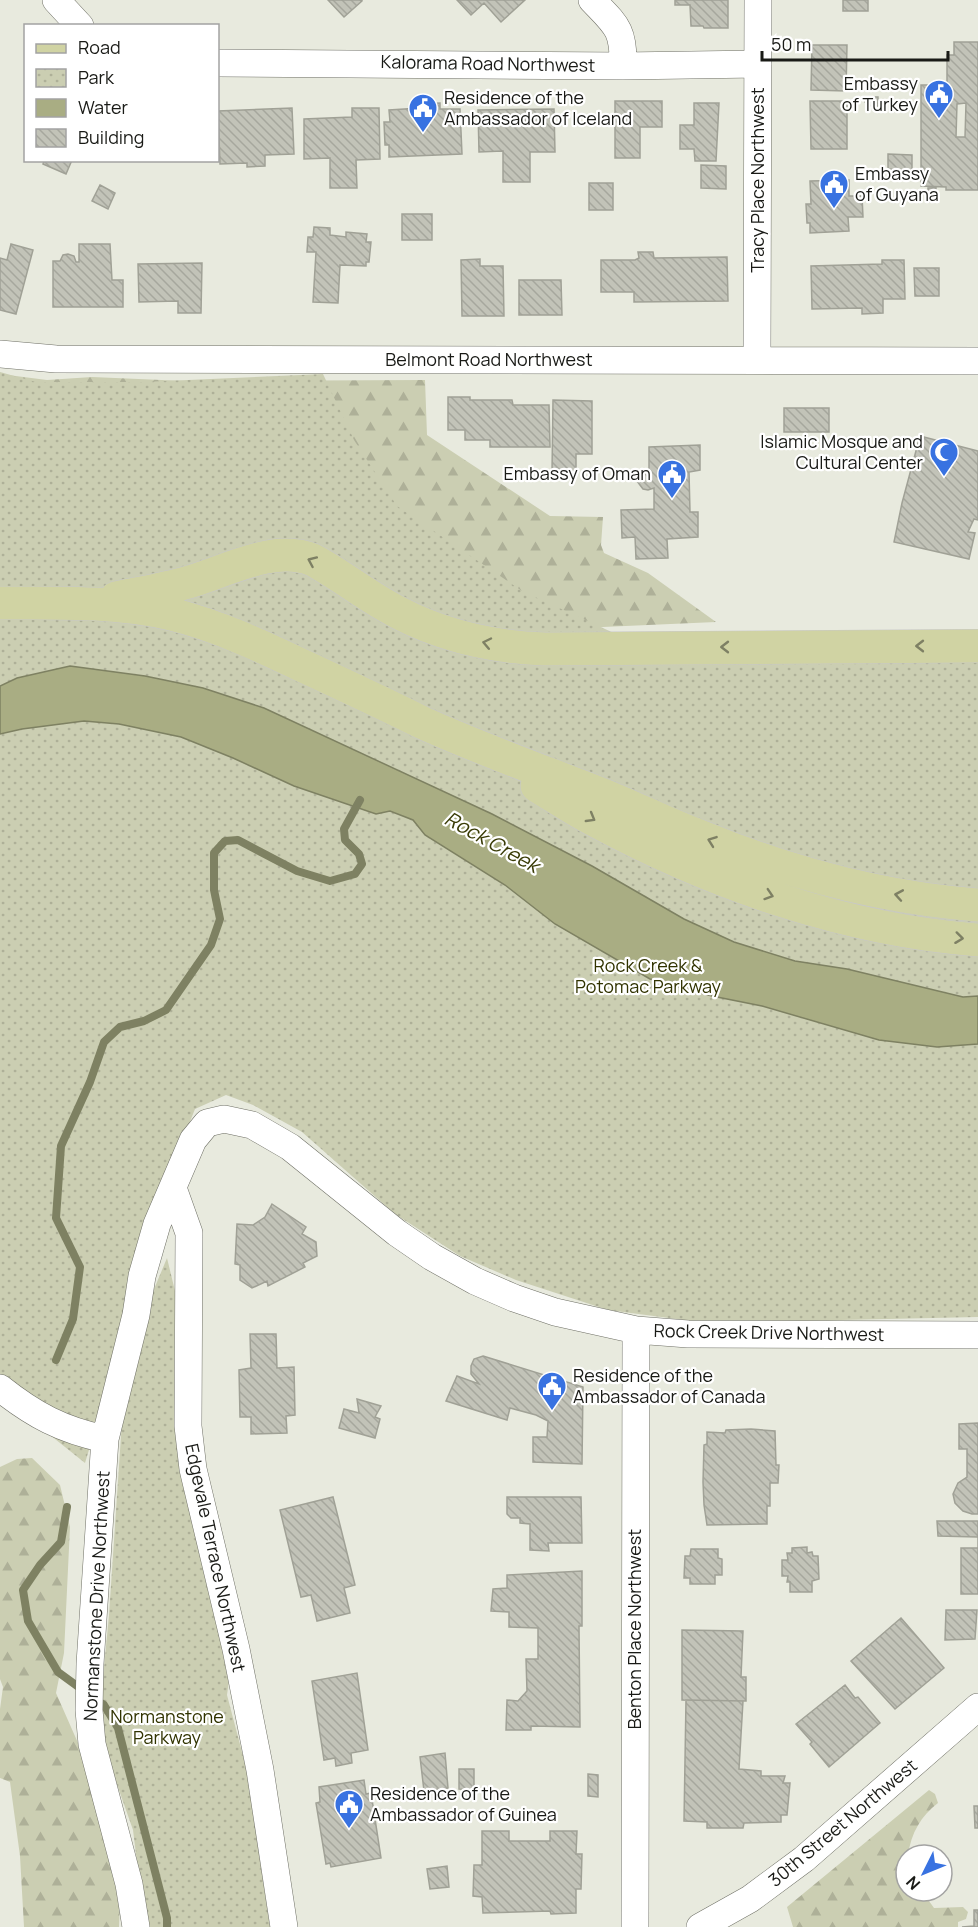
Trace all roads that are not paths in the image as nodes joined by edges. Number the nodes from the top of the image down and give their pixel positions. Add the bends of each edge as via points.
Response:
1 (56, 0) edge
2 (592, 0) edge
3 (758, 0) edge
4 (78, 24) edge
5 (219, 63) edge
6 (758, 64) junction
7 (623, 66) junction
8 (0, 354) edge
9 (757, 360) junction
10 (978, 361) edge
11 (0, 603) edge
12 (91, 603) junction
13 (978, 646) edge
14 (469, 744) junction
15 (978, 905) edge
16 (978, 940) edge
17 (173, 1188) junction
18 (636, 1330) junction
19 (978, 1335) edge
20 (0, 1388) edge
21 (105, 1438) junction
22 (978, 1707) edge
23 (136, 1927) edge
24 (284, 1927) edge
25 (635, 1927) edge
26 (700, 1927) edge

1 - 4 street
2 - 7 street via 621,33
3 - 6 street, Tracy Place Northwest
5 - 7 street, Kalorama Road Northwest
6 - 7 street, Kalorama Road Northwest
6 - 9 street, Tracy Place Northwest
8 - 9 street, Belmont Road Northwest via 56,359
9 - 10 street, Belmont Road Northwest
11 - 12 main road
13 -> 12 main road via 545,649 490,645 425,625 386,606 313,560 282,554 187,583
12 - 14 main road via 171,615 239,637
15 -> 14 main road via 880,892 793,870 702,838
14 -> 16 main road via 594,821 714,876 814,910 916,932
17 - 18 street, Rock Creek Drive Northwest via 193,1140 207,1123 224,1119 252,1125 290,1147 397,1233 475,1281 555,1312
17 - 21 street, Rock Creek Drive Northwest via 157,1224 142,1276
17 - 24 street, Edgevale Terrace Northwest via 189,1233 188,1426 193,1469 260,1770
18 - 19 street, Rock Creek Drive Northwest via 688,1334
18 - 25 street, Benton Place Northwest
20 - 21 street via 56,1425
21 - 23 street, Normanstone Drive Northwest via 89,1706 92,1744 129,1884
22 - 26 street, 30th Street Northwest via 804,1859 750,1899

